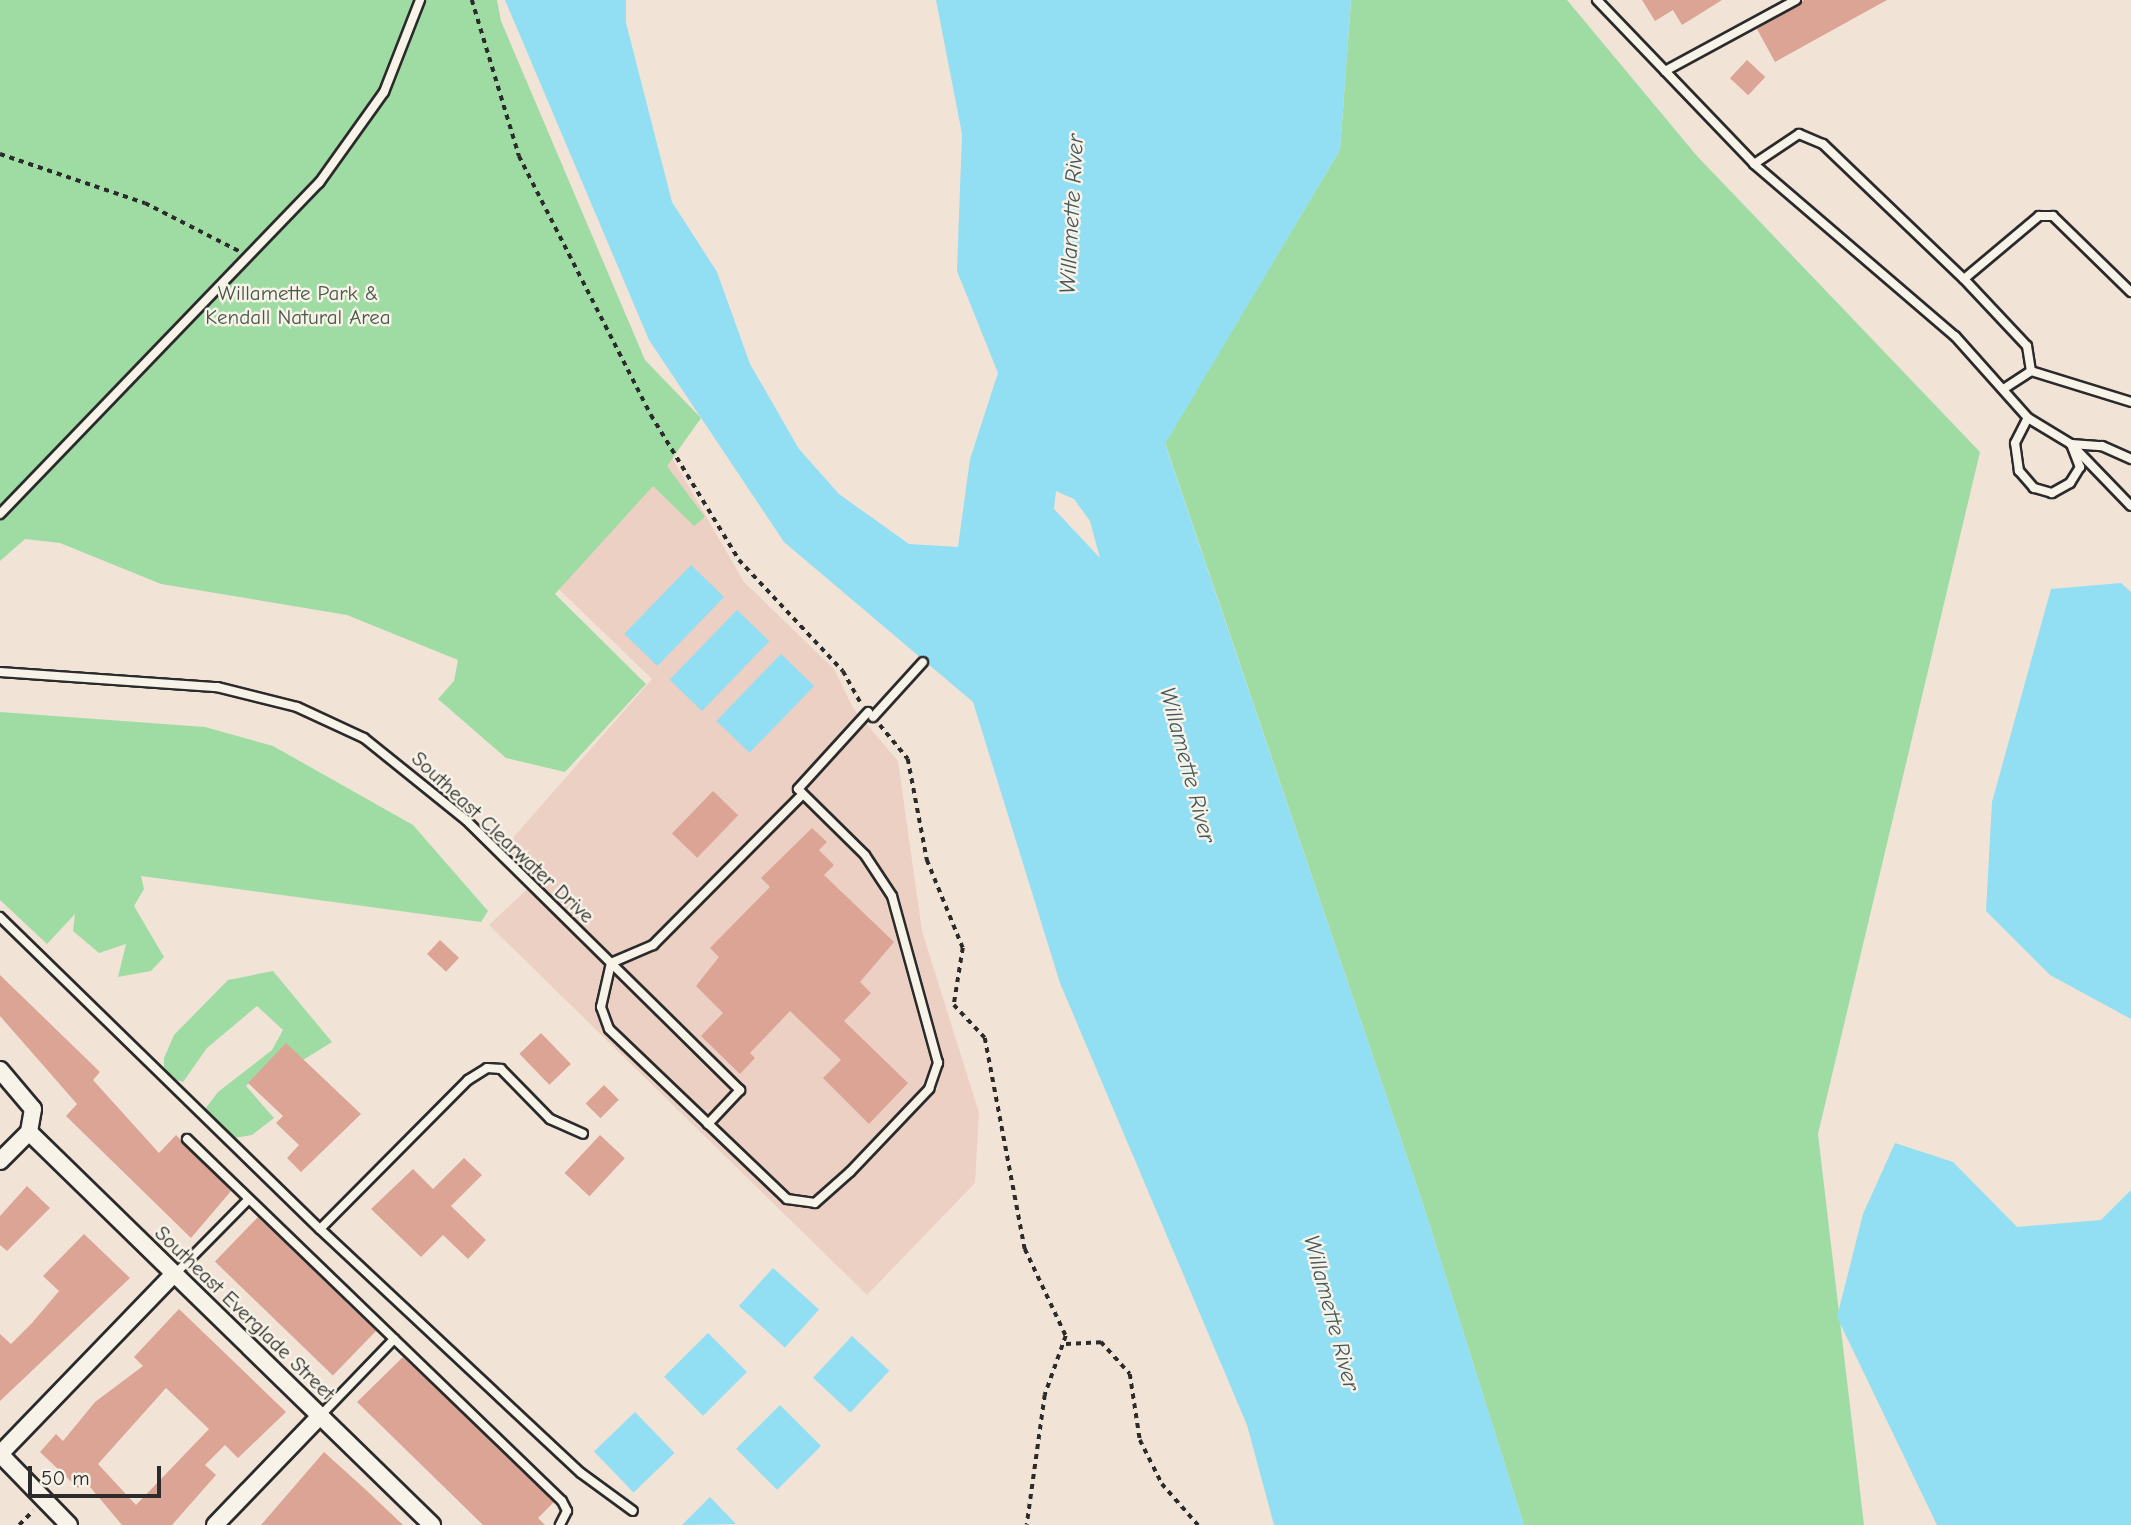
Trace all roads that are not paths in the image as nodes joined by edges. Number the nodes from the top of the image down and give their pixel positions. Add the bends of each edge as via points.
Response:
1 (420, 0) edge
2 (1597, 0) edge
3 (1796, 0) edge
4 (1665, 71) junction
5 (1754, 164) junction
6 (1964, 279) junction
7 (2131, 292) edge
8 (2031, 371) junction
9 (2005, 388) junction
10 (2131, 402) edge
11 (2028, 418) junction
12 (2071, 444) junction
13 (2131, 460) edge
14 (2131, 506) edge
15 (0, 514) edge
16 (923, 662) dead end
17 (0, 672) edge
18 (801, 796) junction
19 (0, 917) edge
20 (611, 963) junction
21 (0, 1070) edge
22 (708, 1124) junction
23 (29, 1132) junction
24 (583, 1134) dead end
25 (187, 1139) dead end
26 (0, 1161) edge
27 (250, 1199) junction
28 (320, 1229) junction
29 (174, 1274) junction
30 (394, 1339) junction
31 (320, 1416) junction
32 (0, 1454) edge
33 (633, 1511) dead end
34 (69, 1525) edge
35 (215, 1525) edge
36 (432, 1525) edge
37 (560, 1525) edge

1 - 15 lane via 405,47 359,131 319,183
2 - 4 lane
3 - 4 lane
4 - 5 lane
5 - 6 lane via 1799,134 1822,144
5 - 9 lane
6 - 7 lane via 2039,216 2053,216
6 - 8 lane via 2027,346
8 - 9 lane
8 - 10 lane
9 - 11 lane
11 - 12 lane
11 - 12 lane via 2015,443 2019,471 2034,488 2052,493 2070,483 2080,467
12 - 13 lane via 2102,446
12 - 14 lane
16 - 18 lane via 807,776
17 - 20 lane, Southeast Clearwater Drive via 217,687 337,724 445,801
18 - 20 lane via 653,944
18 - 22 lane via 864,855 892,896 937,1052 936,1074 850,1172 807,1205 787,1199
19 - 28 lane
20 - 22 lane via 601,1007 609,1029
20 - 22 lane, Southeast Clearwater Drive via 740,1090
21 - 23 street via 33,1109
23 - 26 street
23 - 29 street, Southeast Everglade Street
24 - 28 lane via 550,1119 501,1069 487,1069 468,1080
25 - 27 lane
27 - 29 lane
27 - 30 lane
28 - 33 lane via 581,1474
29 - 31 street, Southeast Everglade Street
29 - 32 street
30 - 31 lane
30 - 37 lane via 562,1502 567,1511
31 - 35 street
31 - 36 street, Southeast Everglade Street
32 - 34 street

